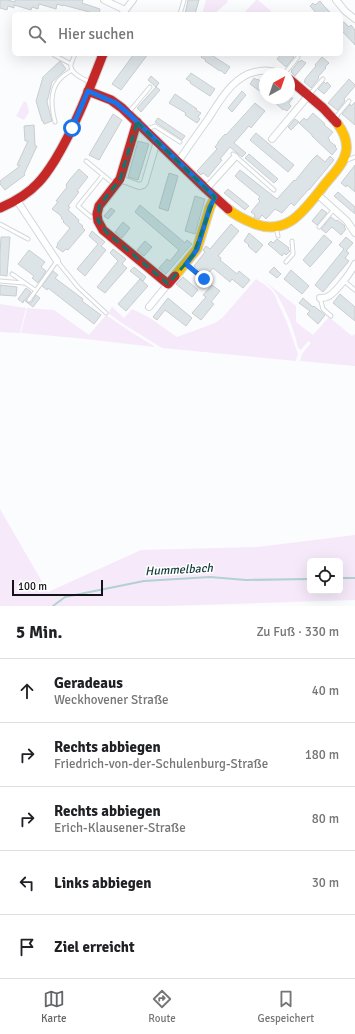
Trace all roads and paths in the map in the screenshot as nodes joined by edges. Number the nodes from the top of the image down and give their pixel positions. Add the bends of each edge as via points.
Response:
1 (104, 0) edge
2 (132, 0) edge
3 (184, 0) edge
4 (336, 0) edge
5 (124, 12) edge
6 (181, 12) edge
7 (355, 19) edge
8 (56, 56) edge
9 (74, 56) edge
10 (102, 56) edge
11 (298, 57) dead end
12 (71, 64) junction
13 (289, 68) edge
14 (72, 70) junction
15 (259, 71) edge
16 (323, 79) dead end
17 (295, 84) edge
18 (90, 87) junction
19 (150, 87) dead end
20 (308, 96) junction
21 (350, 101) dead end
22 (128, 113) junction
23 (334, 119) junction
24 (55, 122) dead end
25 (137, 122) junction
26 (145, 129) junction
27 (272, 139) dead end
28 (157, 141) junction
29 (180, 142) dead end
30 (234, 156) joint
31 (355, 158) edge
32 (86, 160) dead end
33 (178, 162) junction
34 (342, 162) junction
35 (103, 175) junction
36 (117, 182) junction
37 (206, 189) junction
38 (274, 190) dead end
39 (317, 194) junction
40 (215, 197) junction
41 (16, 199) junction
42 (0, 208) edge
43 (334, 209) junction
44 (92, 217) dead end
45 (0, 224) edge
46 (319, 227) dead end
47 (355, 233) edge
48 (28, 240) dead end
49 (292, 241) dead end
50 (57, 261) junction
51 (286, 262) dead end
52 (186, 264) junction
53 (355, 264) edge
54 (12, 274) dead end
55 (204, 279) dead end
56 (0, 281) edge
57 (344, 281) junction
58 (25, 283) junction
59 (168, 284) junction
60 (35, 290) junction
61 (355, 290) edge
62 (320, 298) joint
63 (29, 300) dead end
64 (149, 307) dead end
65 (106, 313) dead end
66 (331, 316) dead end

1 - 5 street
2 - 5 street
3 - 6 lane
4 - 7 street
8 - 12 lane
9 - 12 lane
10 - 18 street
11 - 13 lane
12 - 14 lane
14 - 18 lane
14 - 24 lane via 61,78 52,95 51,105
15 - 33 street via 246,74 226,93
16 - 20 lane
17 - 20 street
18 - 22 street
18 - 41 street via 72,128 42,179
19 - 22 lane
20 - 23 street
20 - 27 street
21 - 23 lane
22 - 25 street
23 - 34 street via 345,138 346,151
25 - 26 street
25 - 36 street
26 - 28 street
26 - 29 lane via 155,126
28 - 33 street
28 - 36 street via 144,185
30 - 37 street
30 - 38 lane
31 - 34 lane
32 - 35 lane
33 - 37 street
34 - 39 street
35 - 36 lane
35 - 44 lane via 78,206
36 - 59 street via 99,206 100,226
37 - 40 street
39 - 40 street via 297,217 277,231 244,220
39 - 43 street
40 - 52 street via 197,249
41 - 42 street
41 - 50 street
43 - 46 lane
43 - 47 street
45 - 48 lane
49 - 51 lane via 293,254
50 - 60 lane
50 - 65 lane via 78,287
52 - 55 lane
52 - 59 street
53 - 57 street
54 - 58 lane
56 - 58 lane
57 - 61 lane
57 - 62 street via 329,297
58 - 60 lane
59 - 64 street
60 - 63 lane
62 - 66 lane via 324,309

